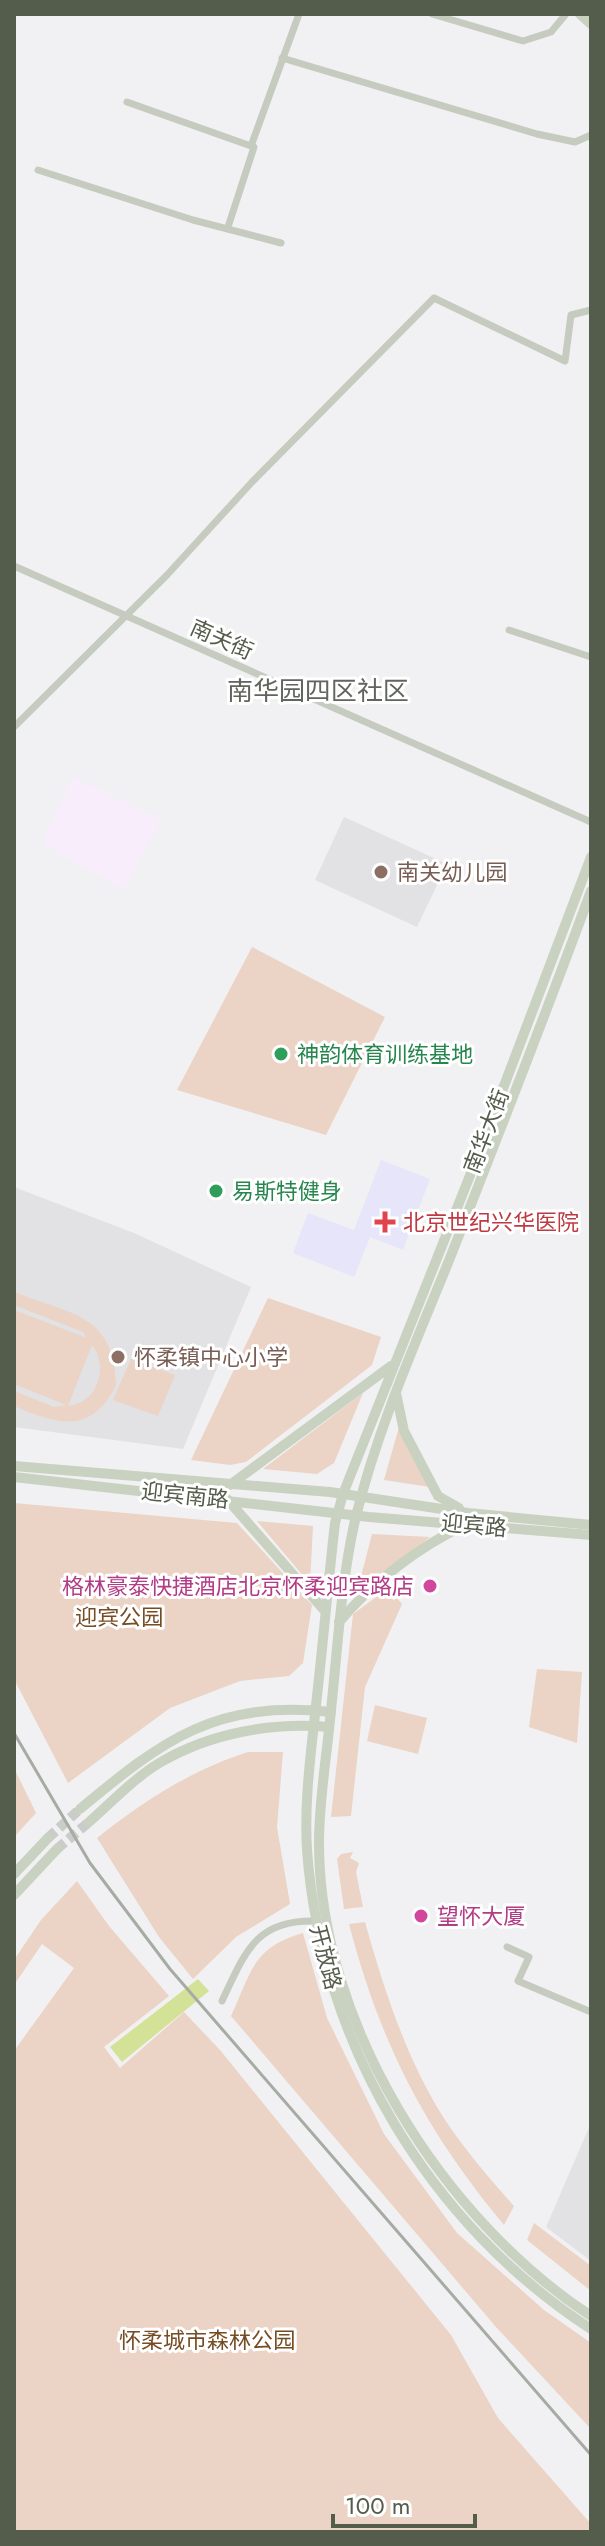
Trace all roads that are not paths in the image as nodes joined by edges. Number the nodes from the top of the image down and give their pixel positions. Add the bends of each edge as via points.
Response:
1 (299, 14) edge
2 (432, 14) edge
3 (566, 14) edge
4 (580, 14) edge
5 (591, 24) edge
6 (282, 58) junction
7 (127, 102) dead end
8 (591, 135) edge
9 (254, 147) dead end
10 (38, 170) dead end
11 (228, 227) junction
12 (281, 243) dead end
13 (591, 310) edge
14 (14, 566) edge
15 (125, 616) junction
16 (509, 630) dead end
17 (591, 657) edge
18 (14, 727) edge
19 (591, 822) edge
20 (591, 857) edge
21 (591, 891) edge
22 (393, 1365) junction
23 (396, 1392) junction
24 (14, 1466) edge
25 (14, 1477) edge
26 (230, 1485) junction
27 (343, 1494) junction
28 (361, 1497) junction
29 (227, 1499) junction
30 (338, 1512) junction
31 (356, 1515) junction
32 (467, 1518) junction
33 (591, 1525) edge
34 (591, 1535) edge
35 (324, 1610) junction
36 (338, 1624) junction
37 (316, 1710) junction
38 (331, 1712) junction
39 (312, 1726) junction
40 (329, 1727) junction
41 (80, 1809) tunnel mouth
42 (89, 1822) tunnel mouth
43 (48, 1838) tunnel mouth
44 (57, 1849) tunnel mouth
45 (14, 1874) edge
46 (14, 1895) edge
47 (316, 1921) junction
48 (507, 1947) dead end
49 (222, 2001) dead end
50 (591, 2012) edge
51 (591, 2316) edge
52 (591, 2329) edge

1 - 6 street
2 - 3 street via 523,41 551,32
4 - 5 main road
6 - 7 street via 251,146
6 - 8 street via 537,134 575,142
9 - 11 street
10 - 11 street
11 - 12 street
13 - 15 street via 571,315 565,361 434,298
14 - 15 street, 南关街
15 - 18 street
15 - 19 street, 南关街
16 - 17 street
20 - 22 main road, 南华大街
21 - 23 main road, 南华大街
22 - 26 main road
22 - 27 main road, 南华大街
23 - 28 main road, 南华大街
23 - 32 main road via 404,1431 438,1496
24 - 26 main road, 迎宾南路
25 - 29 main road, 迎宾南路
26 - 27 main road, 迎宾南路
27 - 28 main road, 迎宾南路
27 - 30 main road, 开放路
28 - 31 main road, 开放路
28 - 32 main road, 迎宾路
29 - 30 main road, 迎宾南路
29 - 35 main road
30 - 31 main road, 迎宾南路
30 - 35 main road, 开放路
31 - 32 main road, 迎宾路
31 - 36 main road, 开放路
32 - 33 main road, 迎宾路
32 - 34 main road, 迎宾路
32 - 36 main road via 363,1594
35 - 37 main road, 开放路
36 - 38 main road, 开放路
37 - 38 main road
37 - 39 main road, 开放路
37 - 41 main road via 232,1715 186,1730 143,1756
38 - 40 main road, 开放路
39 - 40 main road
39 - 42 main road via 250,1729 160,1762
39 - 47 main road, 开放路 via 307,1849
40 - 51 main road, 开放路 via 319,1845 327,1919 371,2058 403,2120 445,2179 526,2268
43 - 45 main road
44 - 46 main road
47 - 49 street via 290,1920 252,1941
47 - 52 main road, 开放路 via 350,2035 393,2126 436,2186 495,2253
48 - 50 street via 529,1957 518,1981

